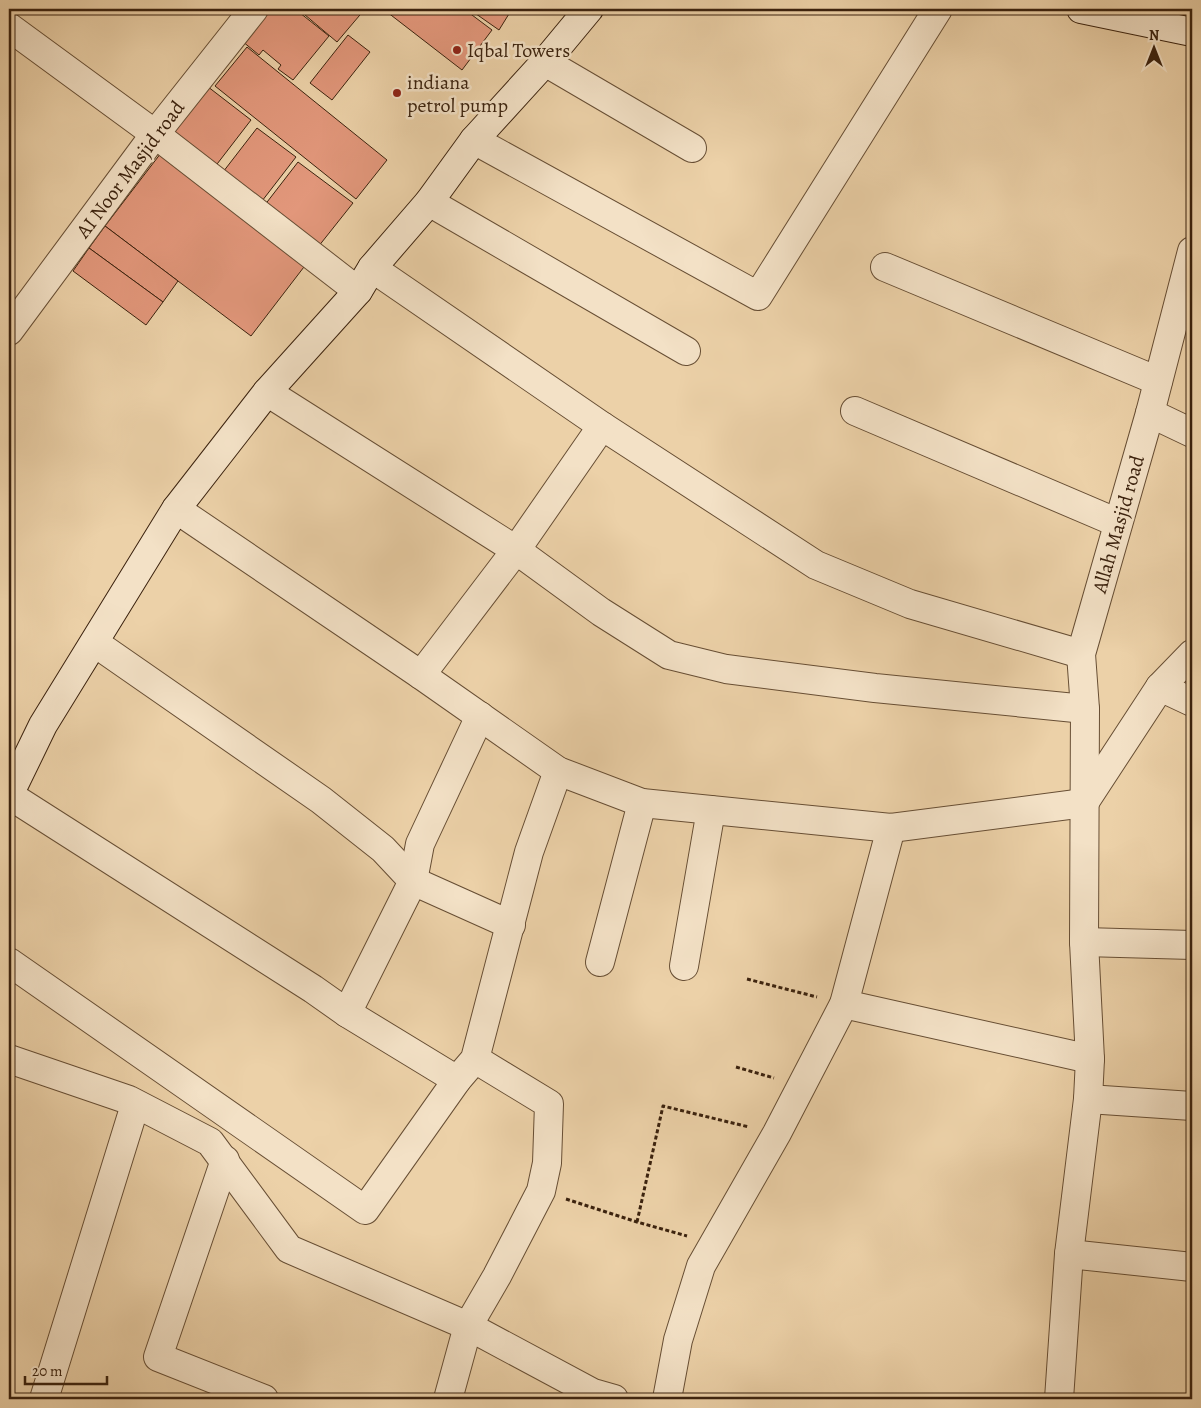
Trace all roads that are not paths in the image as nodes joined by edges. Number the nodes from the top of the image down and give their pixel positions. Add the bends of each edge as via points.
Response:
1 (254, 9) edge
2 (589, 9) edge
3 (938, 9) edge
4 (1081, 9) edge
5 (9, 28) edge
6 (1192, 32) edge
7 (544, 62) junction
8 (155, 134) junction
9 (474, 140) junction
10 (692, 148) dead end
11 (429, 202) junction
12 (1192, 253) edge
13 (885, 267) dead end
14 (365, 279) junction
15 (18, 300) edge
16 (9, 331) edge
17 (686, 351) dead end
18 (1158, 381) junction
19 (267, 392) junction
20 (855, 411) dead end
21 (1150, 413) junction
22 (602, 426) junction
23 (1192, 433) edge
24 (176, 509) junction
25 (1118, 523) junction
26 (516, 550) junction
27 (95, 643) junction
28 (1081, 654) junction
29 (1192, 654) edge
30 (420, 675) junction
31 (1160, 687) junction
32 (1192, 702) edge
33 (1085, 710) junction
34 (480, 716) junction
35 (558, 771) junction
36 (9, 795) edge
37 (642, 803) junction
38 (1084, 803) junction
39 (711, 810) junction
40 (891, 828) junction
41 (413, 881) junction
42 (511, 925) junction
43 (1084, 942) junction
44 (1192, 945) edge
45 (9, 962) edge
46 (600, 962) dead end
47 (684, 966) dead end
48 (844, 1004) junction
49 (347, 1014) junction
50 (9, 1059) edge
51 (474, 1059) junction
52 (1090, 1059) junction
53 (457, 1080) junction
54 (1088, 1099) junction
55 (135, 1105) junction
56 (1192, 1106) edge
57 (225, 1160) junction
58 (1069, 1254) junction
59 (1192, 1267) edge
60 (468, 1326) junction
61 (44, 1399) edge
62 (264, 1399) edge
63 (448, 1399) edge
64 (614, 1399) edge
65 (667, 1399) edge
66 (1059, 1399) edge

1 - 8 street, AI Noor Masjid road
2 - 7 street
3 - 9 street via 758,296
4 - 6 street
5 - 8 street
7 - 9 street
7 - 10 street
8 - 14 street
8 - 15 street, AI Noor Masjid road
9 - 11 street
11 - 14 street
11 - 17 street
12 - 18 street, Allah Masjid road
13 - 18 street
14 - 19 street
14 - 22 street
15 - 16 street, AI Noor Masjid road
18 - 21 street, Allah Masjid road
19 - 24 street
19 - 26 street
20 - 25 street
21 - 23 street
21 - 25 street, Allah Masjid road
22 - 26 street
22 - 28 street via 816,565 910,604
24 - 27 street
24 - 30 street
25 - 28 street, Allah Masjid road
26 - 30 street
26 - 33 street via 601,612 669,655 726,669
27 - 36 street via 43,725
27 - 41 street via 321,800 383,849
28 - 33 street, Allah Masjid road
29 - 31 street
30 - 34 street
31 - 32 street
31 - 38 street
33 - 38 street, Allah Masjid road
34 - 35 street
34 - 41 street via 420,844
35 - 37 street
35 - 42 street via 529,852
36 - 49 street
37 - 39 street
37 - 46 street
38 - 40 street
38 - 43 street, Allah Masjid road
39 - 40 street
39 - 47 street
40 - 48 street
41 - 42 street
41 - 49 street
42 - 51 street
43 - 44 street
43 - 52 street, Allah Masjid road
45 - 53 street via 365,1210
48 - 52 street
48 - 65 street via 777,1133 701,1266 678,1340
49 - 53 street
50 - 55 street via 129,1100
51 - 53 street
51 - 60 street via 549,1104 547,1163 541,1191
52 - 54 street, Allah Masjid road
54 - 56 street
54 - 58 street, Allah Masjid road
55 - 57 street via 210,1142
55 - 61 street
57 - 60 street via 289,1249
57 - 62 street via 158,1356
58 - 59 street
58 - 66 street, Allah Masjid road
60 - 63 street
60 - 64 street via 593,1393

